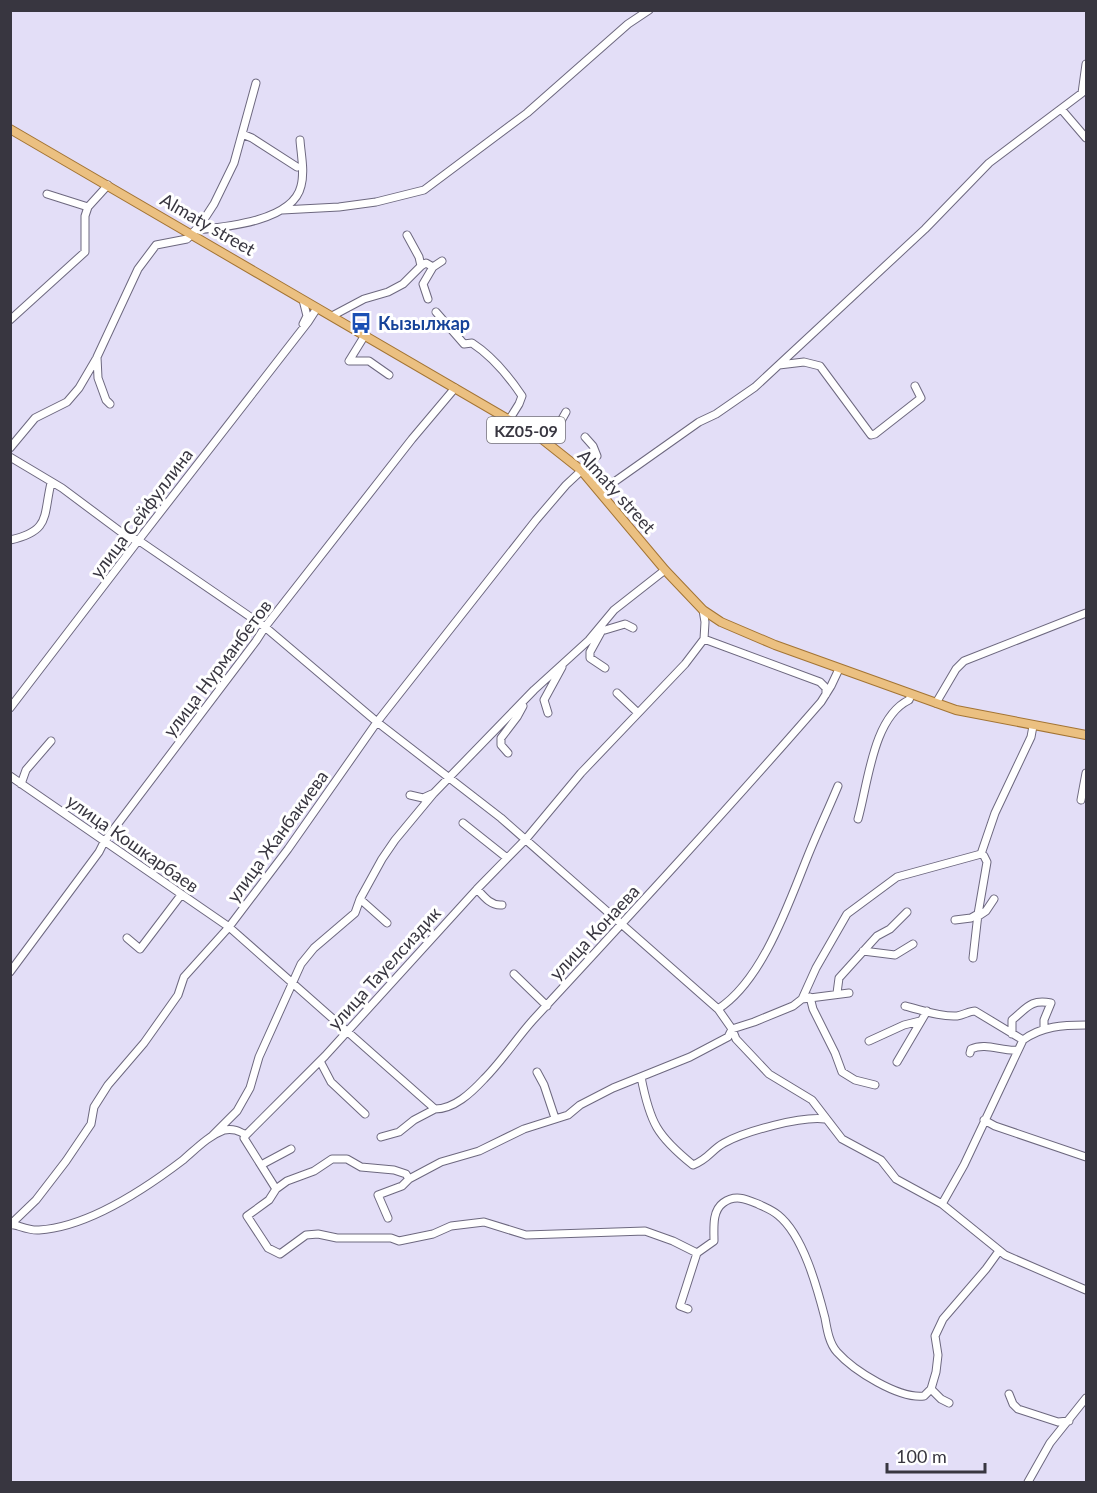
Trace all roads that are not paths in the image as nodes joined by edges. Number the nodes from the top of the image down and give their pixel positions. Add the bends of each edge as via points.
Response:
1 (649, 10) edge
2 (1086, 64) edge
3 (256, 83) dead end
4 (1084, 92) edge
5 (1062, 110) junction
6 (10, 129) edge
7 (242, 134) junction
8 (1086, 138) edge
9 (300, 140) dead end
10 (297, 167) dead end
11 (108, 185) junction
12 (46, 194) dead end
13 (87, 207) junction
14 (282, 210) junction
15 (194, 232) junction
16 (406, 235) dead end
17 (442, 261) dead end
18 (421, 266) junction
19 (433, 267) junction
20 (428, 299) dead end
21 (303, 300) junction
22 (317, 308) junction
23 (436, 312) dead end
24 (332, 316) junction
25 (10, 320) edge
26 (365, 335) junction
27 (297, 337) junction
28 (97, 357) junction
29 (779, 365) junction
30 (389, 375) dead end
31 (915, 386) dead end
32 (455, 388) junction
33 (110, 404) dead end
34 (566, 412) dead end
35 (509, 420) junction
36 (585, 437) dead end
37 (548, 444) junction
38 (10, 448) edge
39 (10, 458) edge
40 (581, 470) junction
41 (51, 483) junction
42 (600, 492) junction
43 (10, 540) edge
44 (138, 540) junction
45 (665, 570) junction
46 (703, 610) junction
47 (1086, 614) edge
48 (265, 627) junction
49 (633, 628) dead end
50 (599, 629) junction
51 (704, 639) junction
52 (569, 657) junction
53 (605, 668) dead end
54 (839, 669) junction
55 (617, 693) dead end
56 (826, 694) junction
57 (911, 695) junction
58 (526, 698) junction
59 (936, 703) junction
60 (10, 708) edge
61 (548, 712) dead end
62 (638, 713) junction
63 (377, 722) junction
64 (1028, 725) junction
65 (1086, 735) edge
66 (51, 741) dead end
67 (508, 753) dead end
68 (1086, 773) edge
69 (10, 777) edge
70 (450, 778) junction
71 (21, 784) junction
72 (838, 786) dead end
73 (434, 793) junction
74 (410, 795) dead end
75 (1081, 800) dead end
76 (858, 819) dead end
77 (463, 823) dead end
78 (526, 839) junction
79 (104, 842) junction
80 (981, 854) junction
81 (507, 858) junction
82 (477, 889) junction
83 (181, 895) junction
84 (360, 899) junction
85 (994, 899) dead end
86 (502, 905) dead end
87 (907, 912) dead end
88 (978, 916) junction
89 (955, 920) dead end
90 (387, 923) dead end
91 (622, 925) junction
92 (229, 927) junction
93 (127, 938) dead end
94 (913, 944) dead end
95 (863, 951) junction
96 (973, 958) dead end
97 (10, 972) edge
98 (514, 974) dead end
99 (291, 983) junction
100 (837, 993) junction
101 (849, 993) dead end
102 (806, 998) junction
103 (547, 1006) junction
104 (905, 1006) dead end
105 (718, 1009) junction
106 (927, 1011) junction
107 (920, 1021) junction
108 (1086, 1025) edge
109 (732, 1029) junction
110 (1044, 1029) junction
111 (347, 1030) junction
112 (1011, 1034) junction
113 (869, 1041) dead end
114 (1023, 1041) junction
115 (1018, 1050) junction
116 (970, 1053) dead end
117 (320, 1061) junction
118 (897, 1062) dead end
119 (537, 1072) dead end
120 (641, 1077) junction
121 (875, 1085) dead end
122 (435, 1109) junction
123 (234, 1114) junction
124 (365, 1114) dead end
125 (555, 1118) junction
126 (825, 1119) junction
127 (984, 1120) junction
128 (237, 1130) junction
129 (212, 1136) junction
130 (246, 1136) junction
131 (381, 1137) dead end
132 (291, 1149) dead end
133 (1086, 1157) edge
134 (261, 1165) junction
135 (409, 1179) junction
136 (276, 1189) junction
137 (942, 1204) junction
138 (388, 1218) dead end
139 (11, 1225) edge
140 (999, 1251) junction
141 (697, 1253) junction
142 (1086, 1290) edge
143 (688, 1309) dead end
144 (931, 1389) junction
145 (1009, 1394) dead end
146 (1086, 1398) edge
147 (949, 1402) dead end
148 (1069, 1421) junction
149 (1028, 1482) edge

1 - 14 street via 527,113 424,190 376,202
2 - 4 street
3 - 7 street
4 - 5 street
5 - 8 street
5 - 29 street via 990,163
6 - 11 main road, Almaty street / KZ05-09
7 - 10 street
7 - 15 street via 225,184
9 - 14 street via 301,188 295,200
11 - 13 street
11 - 15 main road, Almaty street / KZ05-09
12 - 13 street
13 - 25 street via 85,252
14 - 15 street
15 - 21 main road, Almaty street / KZ05-09
15 - 28 street via 187,239 156,245 138,269
16 - 18 street
17 - 19 street
18 - 19 street via 426,263
18 - 24 street via 403,284
19 - 20 street via 423,284
21 - 22 main road, Almaty street / KZ05-09
21 - 27 street, улица Сейфуллина via 307,316
22 - 24 main road, Almaty street / KZ05-09
22 - 27 street, улица Сейфуллина
23 - 35 street via 464,344 472,343 483,350 522,396
24 - 26 main road, Almaty street / KZ05-09
26 - 30 street via 349,361 369,361
26 - 32 main road, Almaty street / KZ05-09
27 - 44 street, улица Сейфуллина
28 - 33 street via 98,378
28 - 38 street via 66,402 35,418
29 - 31 street via 804,362 820,366 871,435 921,398
29 - 42 street via 755,387
32 - 35 main road, Almaty street / KZ05-09
32 - 48 street, улица Нурманбетов
34 - 37 street
35 - 37 main road, Almaty street / KZ05-09
36 - 40 street, улица Жанбакиева via 597,456
37 - 40 main road, Almaty street / KZ05-09
39 - 41 street
40 - 42 main road, Almaty street / KZ05-09
40 - 63 street, улица Жанбакиева via 536,520
41 - 43 street via 40,528
41 - 44 street via 129,538
42 - 45 main road, Almaty street / KZ05-09
44 - 48 street
44 - 60 street, улица Сейфуллина
45 - 46 main road, Almaty street / KZ05-09
45 - 50 street via 614,610
46 - 51 street
46 - 54 main road, Almaty street / KZ05-09 via 748,635
47 - 59 street via 964,661
48 - 63 street
48 - 79 street, улица Нурманбетов
49 - 50 street via 626,624
50 - 52 street
50 - 53 street via 590,658
51 - 56 street via 820,682
51 - 62 street, улица Тауелсиздик
52 - 58 street
52 - 61 street via 544,700
54 - 56 street, улица Конаева
54 - 57 main road, Almaty street / KZ05-09
55 - 62 street
56 - 91 street, улица Конаева
57 - 59 main road, Almaty street / KZ05-09
57 - 76 street via 884,726
58 - 67 street via 501,738
58 - 70 street
59 - 64 main road, Almaty street / KZ05-09
62 - 78 street, улица Тауелсиздик
63 - 70 street
63 - 92 street, улица Жанбакиева
64 - 65 main road, KZ05-09
64 - 80 street via 1031,737 995,813
66 - 71 street via 26,770
68 - 75 street
69 - 71 street, улица Кошкарбаев
70 - 73 street
70 - 78 street
71 - 79 street, улица Кошкарбаев
72 - 105 street via 769,947 750,976
73 - 74 street via 423,798
73 - 84 street via 395,840
77 - 81 street
78 - 81 street, улица Тауелсиздик
78 - 91 street
79 - 83 street, улица Кошкарбаев
79 - 97 street, улица Нурманбетов
80 - 88 street via 987,862
80 - 102 street via 897,877 847,914 816,968
81 - 82 street, улица Тауелсиздик
82 - 86 street via 489,901
82 - 111 street, улица Тауелсиздик
83 - 92 street, улица Кошкарбаев
83 - 93 street via 140,949
84 - 90 street
84 - 99 street via 355,913 314,948
85 - 88 street
87 - 95 street
88 - 89 street
88 - 96 street
91 - 103 street, улица Конаева
91 - 105 street
92 - 99 street, улица Кошкарбаев
92 - 139 street, улица Жанбакиева via 184,977 178,996 98,1100 91,1124 36,1200
94 - 95 street via 895,955
95 - 100 street via 839,978
98 - 103 street
99 - 111 street, улица Кошкарбаев
99 - 123 street via 250,1088
100 - 101 street
100 - 102 street
102 - 109 street
102 - 121 street via 842,1072
103 - 122 street, улица Конаева via 484,1079 458,1102 446,1109
104 - 106 street
105 - 109 street
106 - 107 street
106 - 112 street via 960,1016 975,1011
107 - 113 street
107 - 118 street
108 - 110 street
109 - 120 street via 728,1037
109 - 126 street via 736,1039 770,1074 812,1100
110 - 112 street via 1051,1004 1042,1002 1030,1004 1012,1020
110 - 114 street
111 - 117 street, улица Тауелсиздик
111 - 122 street
112 - 114 street
114 - 115 street
115 - 116 street via 974,1047
115 - 127 street
117 - 124 street via 331,1082
117 - 130 street, улица Тауелсиздик
119 - 125 street
120 - 125 street
120 - 126 street via 649,1113 664,1139 693,1165 736,1138 806,1118
122 - 131 street, улица Конаева via 399,1132
123 - 128 street via 232,1121
123 - 129 street
125 - 135 street via 479,1151 441,1162
126 - 137 street via 842,1140 881,1160 896,1179
127 - 133 street
127 - 137 street
128 - 129 street via 227,1129
128 - 130 street
129 - 139 street via 150,1184 93,1216 36,1230
130 - 134 street
132 - 134 street
134 - 136 street
135 - 136 street via 394,1170 332,1159
135 - 138 street via 402,1186 378,1195
136 - 141 street via 248,1216 268,1248 280,1254 306,1236 318,1234 399,1241 484,1222 526,1235 645,1231
137 - 140 street
140 - 142 street
140 - 144 street via 943,1319 935,1336 938,1356
141 - 143 street via 680,1306
141 - 144 street via 714,1241 714,1219 725,1201 746,1199 778,1215 803,1253 819,1290 835,1350 884,1385 914,1397 924,1396
144 - 147 street
145 - 148 street via 1018,1409 1058,1422
146 - 148 street
148 - 149 street via 1050,1443

